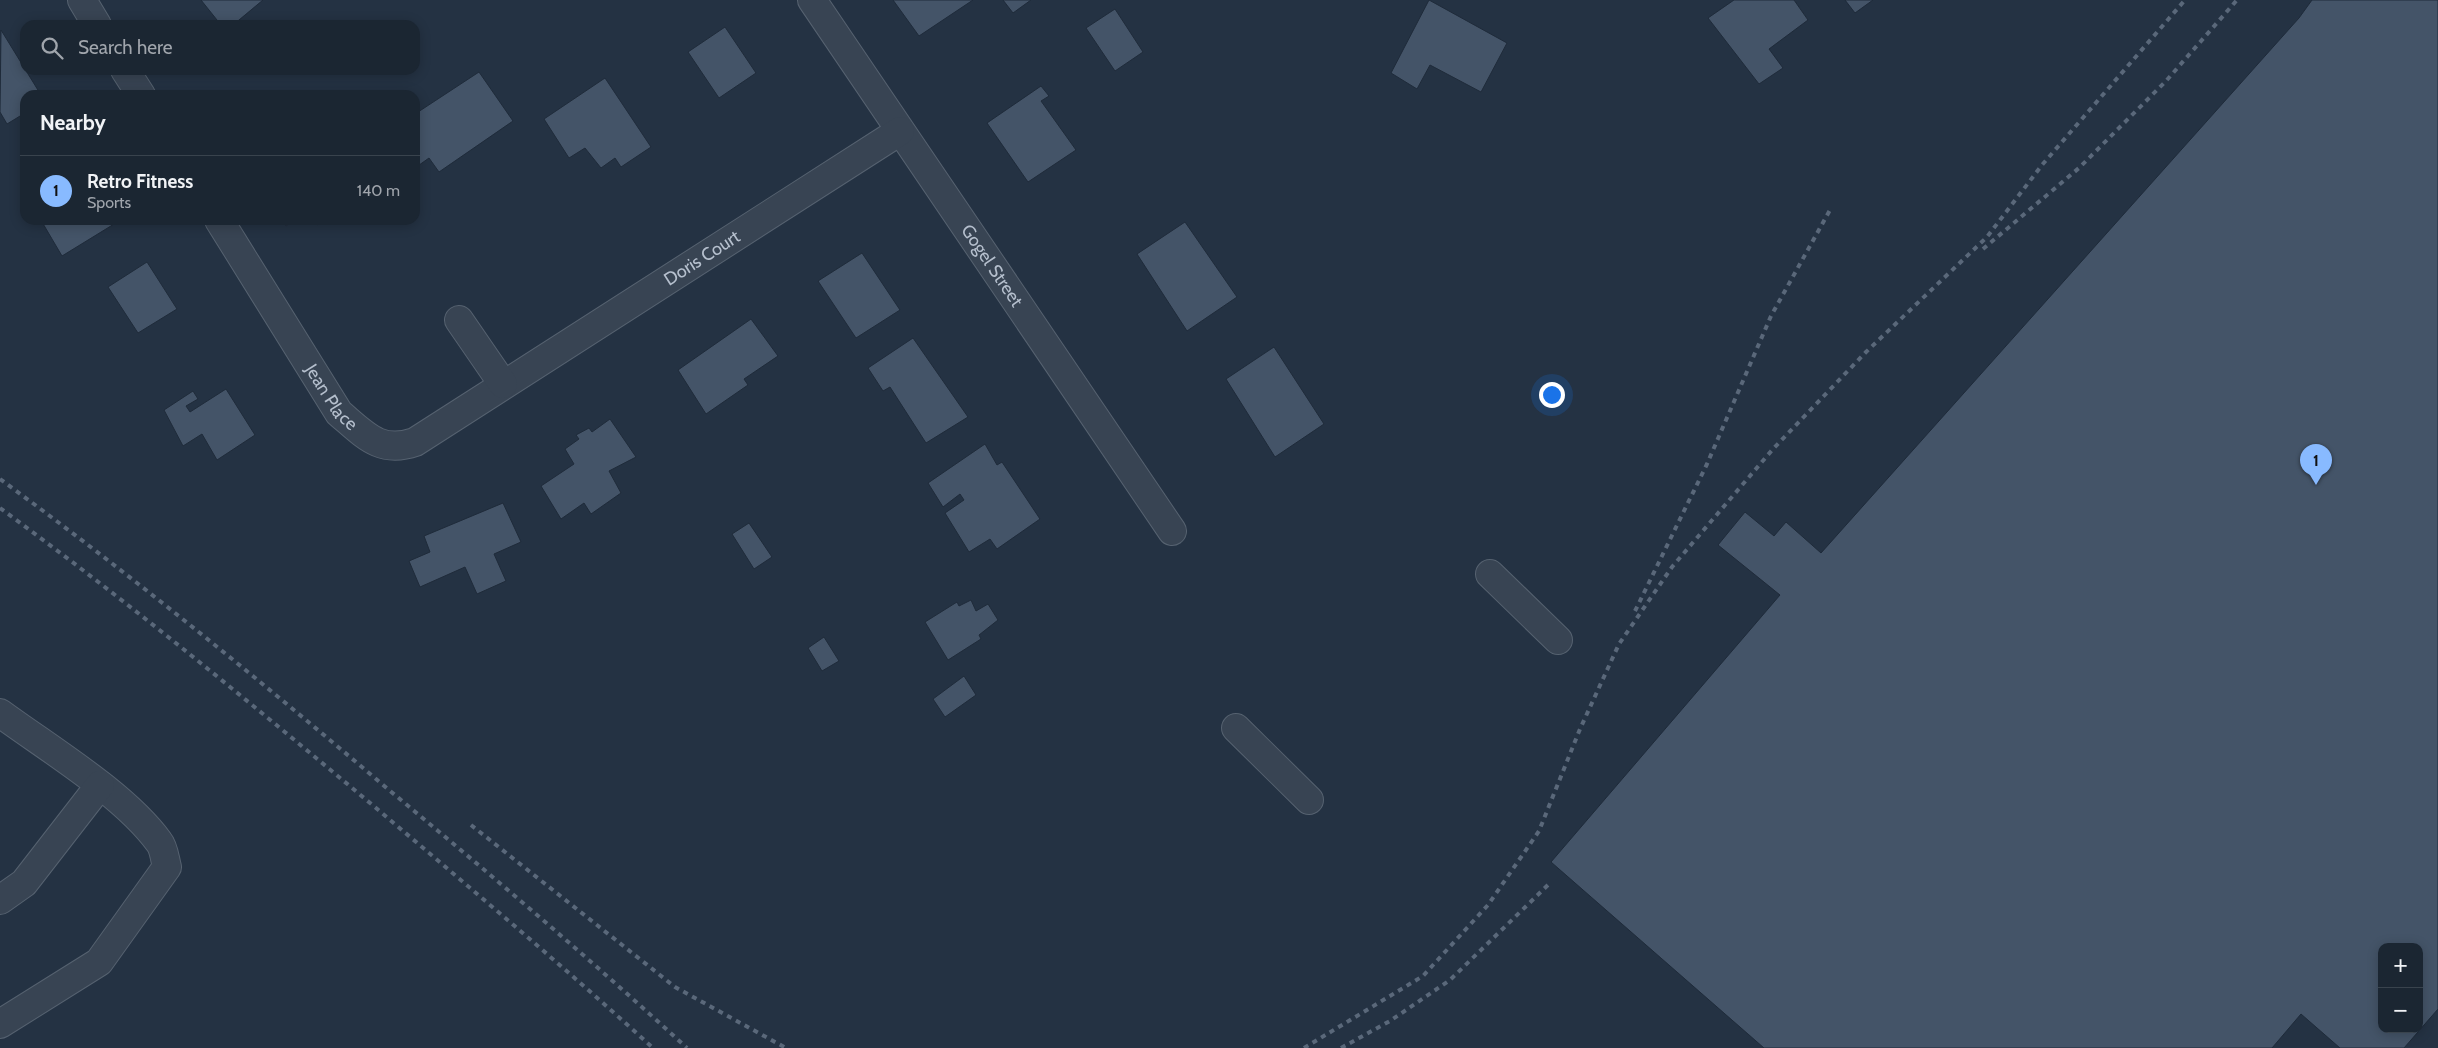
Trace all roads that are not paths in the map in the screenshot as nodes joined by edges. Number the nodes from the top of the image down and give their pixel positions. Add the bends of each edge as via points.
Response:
1 (82, 0) edge
2 (812, 0) edge
3 (94, 20) edge
4 (128, 75) edge
5 (138, 90) edge
6 (900, 131) junction
7 (221, 225) edge
8 (459, 320) dead end
9 (503, 384) junction
10 (1172, 531) dead end
11 (1490, 574) dead end
12 (1558, 640) dead end
13 (0, 714) edge
14 (1236, 728) dead end
15 (100, 785) junction
16 (1309, 800) dead end
17 (0, 900) edge
18 (0, 1024) edge

1 - 3 street
2 - 6 street, Gogel Street
4 - 5 street
6 - 9 street, Doris Court
6 - 10 street, Gogel Street
7 - 9 street, Jean Place via 339,413 364,435 386,446 401,447
8 - 9 street
11 - 12 street
13 - 15 street
14 - 16 street
15 - 17 street via 24,883
15 - 18 street via 161,843 168,867 99,962

